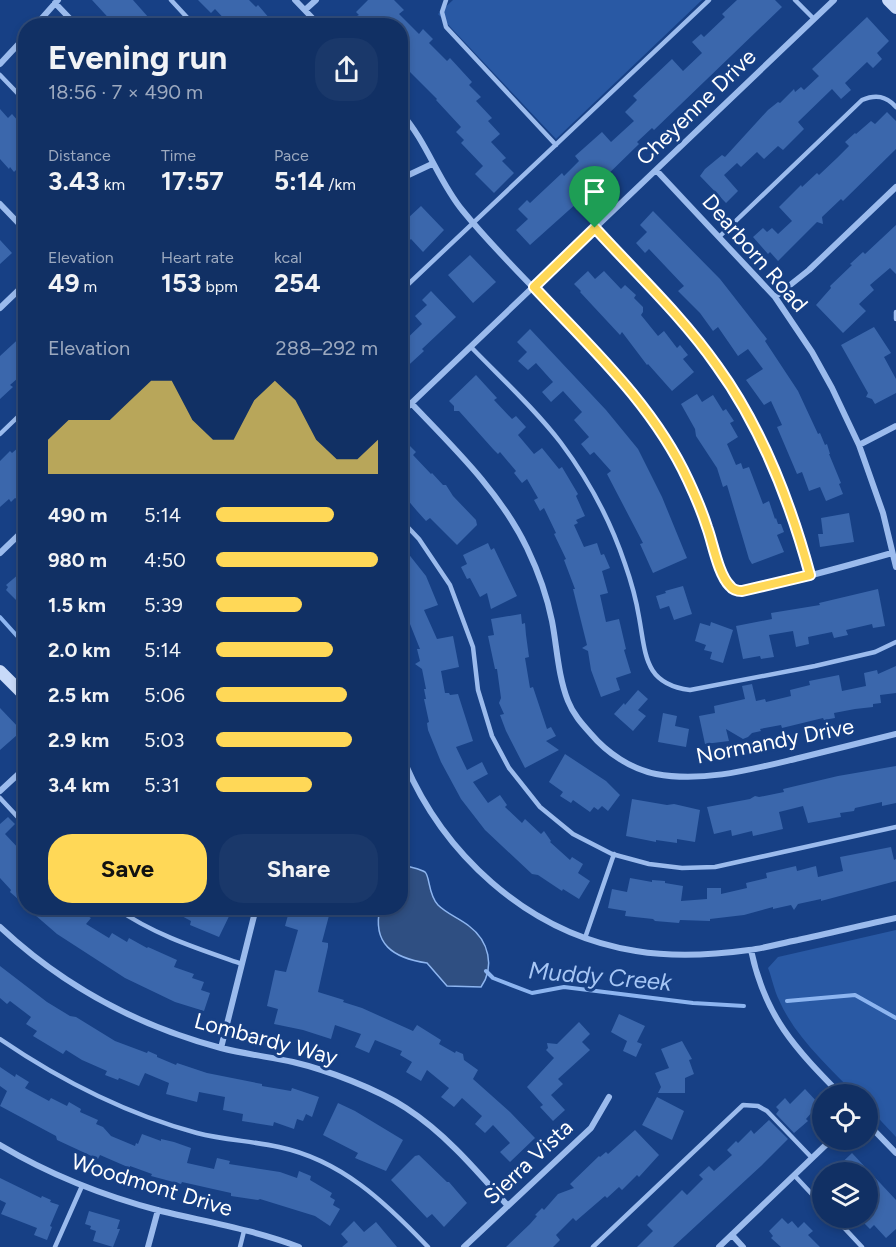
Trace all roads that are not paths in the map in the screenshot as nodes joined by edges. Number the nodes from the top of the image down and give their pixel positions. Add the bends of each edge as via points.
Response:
1 (171, 0) edge
2 (295, 0) edge
3 (316, 0) edge
4 (447, 0) edge
5 (709, 0) edge
6 (795, 0) edge
7 (834, 0) edge
8 (888, 0) edge
9 (56, 1) edge
10 (896, 8) edge
11 (305, 10) junction
12 (42, 18) edge
13 (70, 18) edge
14 (188, 18) edge
15 (312, 18) edge
16 (814, 20) junction
17 (18, 45) edge
18 (0, 64) edge
19 (0, 75) edge
20 (18, 94) edge
21 (896, 107) edge
22 (408, 121) edge
23 (556, 145) junction
24 (432, 164) junction
25 (656, 170) junction
26 (408, 175) edge
27 (896, 187) edge
28 (0, 204) edge
29 (18, 223) edge
30 (473, 223) junction
31 (595, 228) junction
32 (719, 237) junction
33 (408, 284) edge
34 (534, 287) junction
35 (18, 291) edge
36 (775, 297) junction
37 (0, 308) edge
38 (896, 312) edge
39 (896, 319) edge
40 (471, 347) junction
41 (411, 404) junction
42 (408, 407) edge
43 (18, 417) edge
44 (896, 426) edge
45 (0, 434) edge
46 (859, 445) junction
47 (408, 527) edge
48 (18, 535) edge
49 (0, 552) edge
50 (892, 553) junction
51 (896, 567) edge
52 (810, 575) junction
53 (896, 642) edge
54 (0, 671) edge
55 (18, 689) edge
56 (896, 734) edge
57 (408, 767) edge
58 (18, 774) edge
59 (0, 791) edge
60 (0, 798) edge
61 (18, 817) edge
62 (896, 827) edge
63 (614, 854) junction
64 (126, 915) edge
65 (254, 915) edge
66 (896, 918) edge
67 (0, 927) edge
68 (585, 938) junction
69 (751, 950) junction
70 (242, 964) junction
71 (0, 1039) edge
72 (221, 1048) junction
73 (831, 1084) edge
74 (609, 1097) dead end
75 (878, 1134) edge
76 (0, 1145) edge
77 (820, 1150) edge
78 (896, 1153) edge
79 (812, 1158) junction
80 (794, 1175) junction
81 (82, 1186) junction
82 (812, 1194) edge
83 (508, 1206) junction
84 (158, 1210) junction
85 (844, 1228) edge
86 (244, 1231) junction
87 (732, 1234) junction
88 (55, 1247) edge
89 (148, 1247) edge
90 (240, 1247) edge
91 (299, 1247) edge
92 (428, 1247) edge
93 (464, 1247) edge
94 (593, 1247) edge
95 (719, 1247) edge
96 (743, 1247) edge
97 (862, 1247) edge

1 - 14 lane
2 - 11 street
3 - 11 street
4 - 23 lane via 442,12 446,27
5 - 23 lane
6 - 16 lane
7 - 16 street, Cheyenne Drive
8 - 10 street
9 - 12 street
9 - 13 street
11 - 15 street
16 - 25 street, Cheyenne Drive
17 - 18 street
19 - 20 lane
21 - 32 lane via 882,97 862,100
22 - 24 street
23 - 30 lane
24 - 26 street
24 - 30 street
25 - 31 street, Cheyenne Drive
25 - 32 street, Dearborn Road
27 - 36 street
28 - 29 street
30 - 33 lane
30 - 34 street
31 - 34 street, Cheyenne Drive
31 - 52 lane via 685,326 739,400 782,485
32 - 36 street, Dearborn Road
34 - 40 street, Cheyenne Drive
34 - 52 street via 654,422 688,479 730,588 742,591
35 - 37 street
36 - 46 street, Dearborn Road via 812,352
38 - 39 lane
40 - 41 street, Cheyenne Drive
40 - 53 lane via 561,444 604,514 634,591 646,661 663,682 690,690 815,666 874,652
41 - 42 street, Cheyenne Drive
41 - 56 street, Normandy Drive via 487,484 527,547 546,596 568,701 577,718 610,753 655,774 686,777 763,767
43 - 45 lane
44 - 46 street
46 - 50 street, Dearborn Road via 883,513
47 - 63 lane via 450,585 473,647 478,690 492,736 509,768 540,807 573,834
48 - 49 street
50 - 51 street, Dearborn Road
50 - 52 street
54 - 55 street
57 - 68 street via 443,831 477,870 560,929
58 - 59 street
60 - 61 lane
62 - 63 lane via 715,867 649,864
63 - 68 lane
64 - 70 lane via 183,943
65 - 70 street
66 - 69 street
67 - 72 street, Lombardy Way via 43,965 89,994 127,1013
68 - 69 street via 636,951 708,954
69 - 73 street via 771,1010 787,1035
70 - 72 street
71 - 92 lane via 89,1092 157,1120 317,1159 372,1191
72 - 83 street, Lombardy Way via 296,1063 372,1090 406,1108 452,1146
74 - 83 street, Sierra Vista via 591,1128
75 - 78 street
76 - 81 street, Woodmont Drive via 43,1170
77 - 79 street
79 - 80 street
79 - 94 lane via 767,1112 758,1106 743,1105
80 - 82 lane
80 - 87 street
81 - 84 street, Woodmont Drive
81 - 88 lane
83 - 93 street, Sierra Vista
84 - 86 street, Woodmont Drive
84 - 89 street
85 - 97 lane
86 - 90 lane
86 - 91 street, Woodmont Drive
87 - 95 street
87 - 96 street

